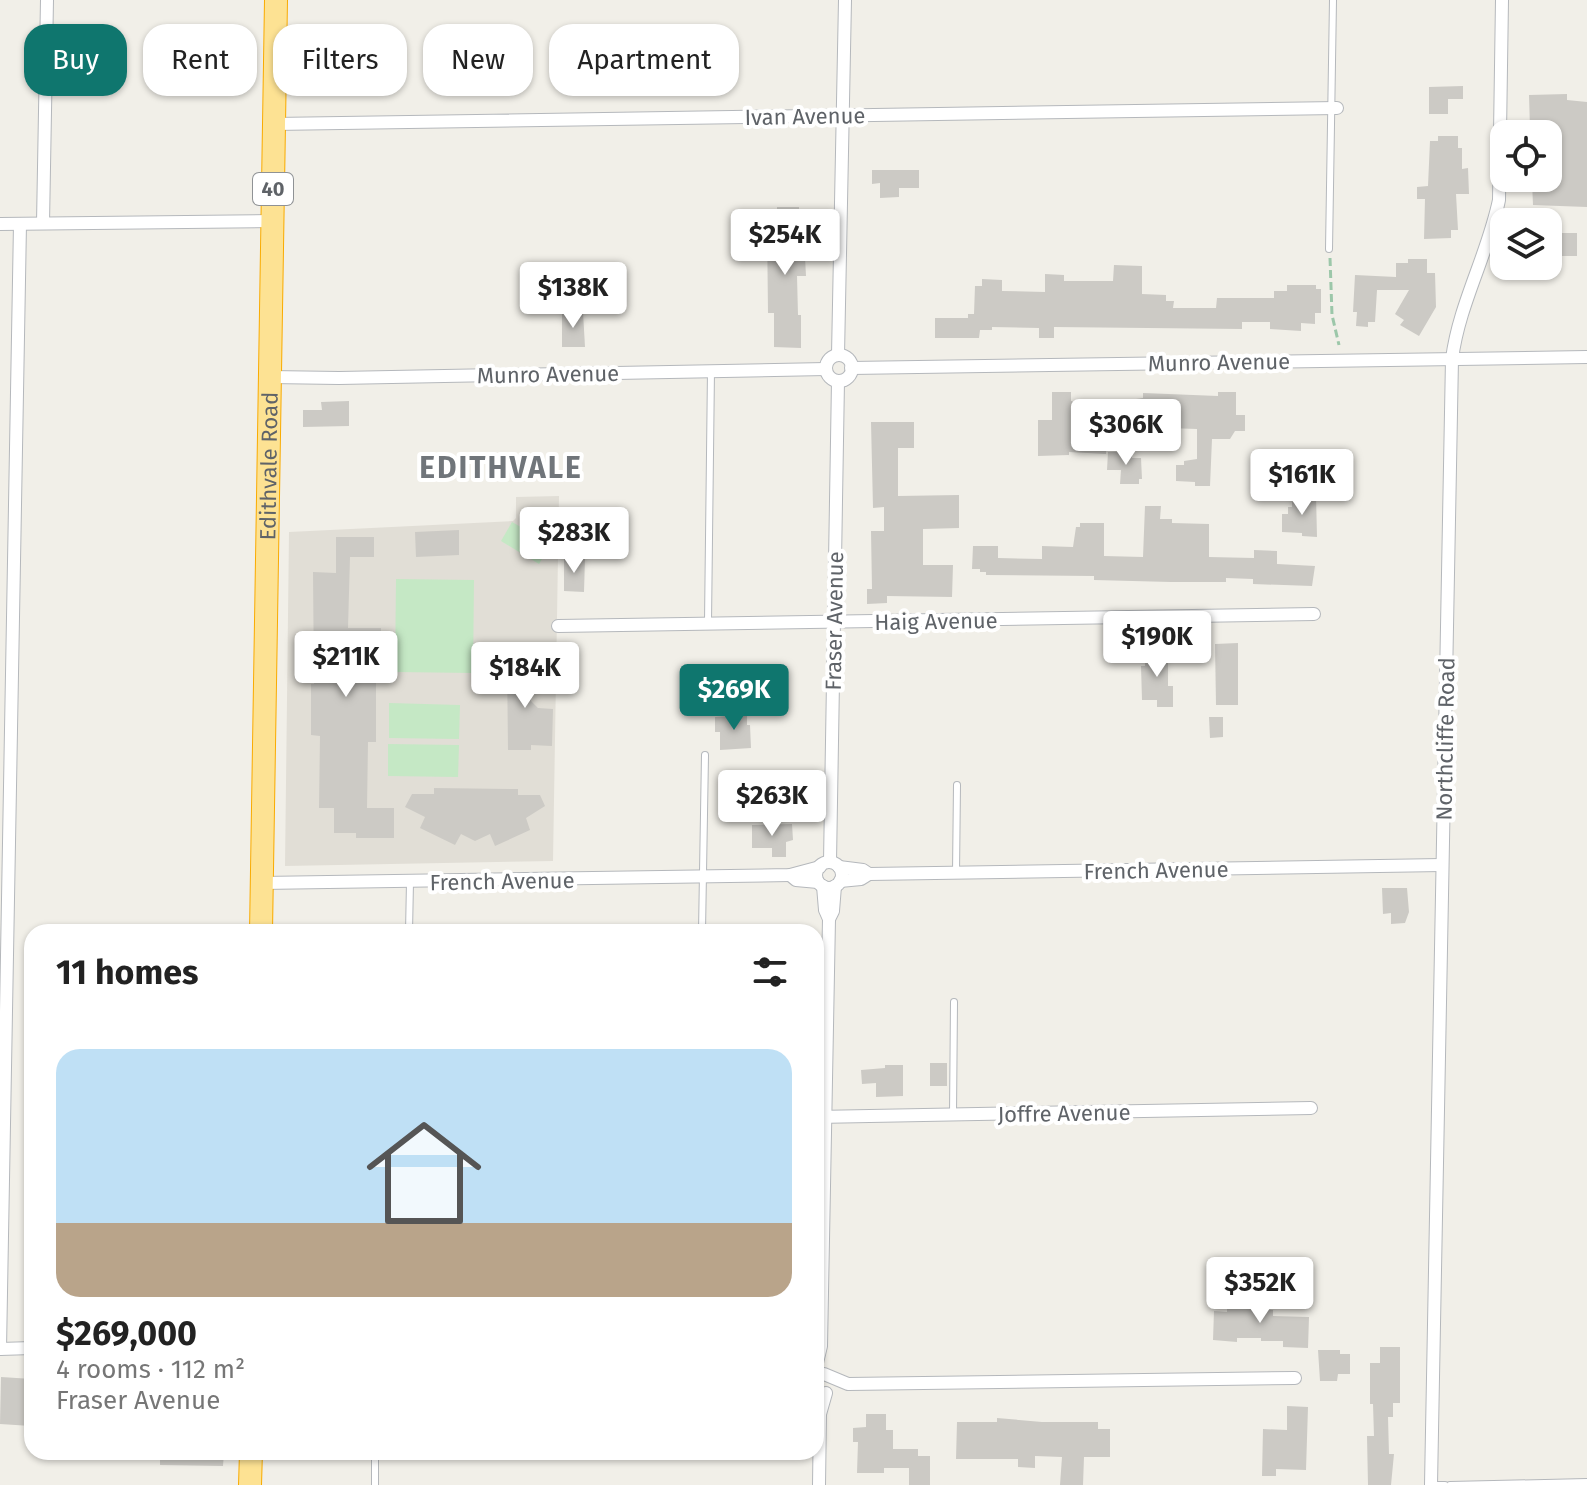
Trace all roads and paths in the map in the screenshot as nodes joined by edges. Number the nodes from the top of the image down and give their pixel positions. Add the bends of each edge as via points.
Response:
1 (47, 0) edge
2 (276, 0) edge
3 (845, 0) edge
4 (1333, 0) edge
5 (1502, 0) edge
6 (1334, 108) junction
7 (843, 115) junction
8 (274, 124) junction
9 (272, 221) junction
10 (43, 223) junction
11 (0, 224) edge
12 (20, 224) junction
13 (1329, 249) joint
14 (1339, 345) dead end
15 (838, 355) junction
16 (1587, 357) edge
17 (1452, 359) junction
18 (851, 368) junction
19 (826, 369) junction
20 (711, 370) junction
21 (270, 377) junction
22 (838, 381) junction
23 (1314, 614) dead end
24 (708, 623) junction
25 (834, 623) junction
26 (558, 626) dead end
27 (705, 755) dead end
28 (957, 785) dead end
29 (830, 865) junction
30 (1442, 865) junction
31 (956, 873) junction
32 (869, 874) junction
33 (790, 875) junction
34 (703, 877) junction
35 (410, 882) junction
36 (262, 883) junction
37 (829, 884) junction
38 (261, 924) edge
39 (409, 924) edge
40 (702, 924) edge
41 (954, 1002) dead end
42 (824, 1043) edge
43 (1311, 1108) dead end
44 (953, 1115) junction
45 (824, 1117) edge
46 (24, 1348) edge
47 (0, 1349) edge
48 (1295, 1378) dead end
49 (824, 1386) edge
50 (251, 1460) edge
51 (375, 1460) edge
52 (819, 1460) edge
53 (1587, 1482) edge
54 (250, 1485) edge
55 (375, 1485) edge
56 (819, 1485) edge
57 (1431, 1485) edge
58 (1447, 1485) edge

1 - 10 street
2 - 8 highway, Edithvale Road / 40
3 - 7 street
4 - 6 lane
5 - 17 street, Northcliffe Road via 1499,200
6 - 7 street, Ivan Avenue
6 - 13 lane
7 - 8 street, Ivan Avenue
7 - 15 street
8 - 9 highway, Edithvale Road / 40
9 - 10 street
9 - 21 highway, Edithvale Road / 40
10 - 12 street
11 - 12 street
12 - 47 street
13 - 14 path
15 - 18 street via 849,360
15 - 19 street
16 - 17 street, Munro Avenue
17 - 18 street, Munro Avenue
17 - 30 street, Northcliffe Road
18 - 22 street
19 - 20 street, Munro Avenue
19 - 22 street
20 - 21 street, Munro Avenue
20 - 24 lane
21 - 36 highway, Edithvale Road / 40
22 - 25 street, Fraser Avenue
23 - 25 street, Haig Avenue
24 - 25 street, Haig Avenue
24 - 26 street, Haig Avenue
25 - 29 street, Fraser Avenue
27 - 34 lane
28 - 31 lane
29 - 32 street, French Avenue
29 - 33 street, French Avenue
29 - 37 street via 842,875
29 - 37 street via 817,874
30 - 31 street, French Avenue
30 - 57 street, Northcliffe Road
31 - 32 street, French Avenue
32 - 37 street, French Avenue
33 - 34 street, French Avenue
33 - 37 street, French Avenue
34 - 35 street, French Avenue
34 - 40 lane
35 - 36 street, French Avenue
35 - 39 lane
36 - 38 highway, Edithvale Road / 40
37 - 42 street
41 - 44 lane
43 - 44 street, Joffre Avenue
44 - 45 street, Joffre Avenue
46 - 47 street
48 - 49 street
50 - 54 highway
51 - 55 lane
52 - 56 street
53 - 58 lane
57 - 58 lane

